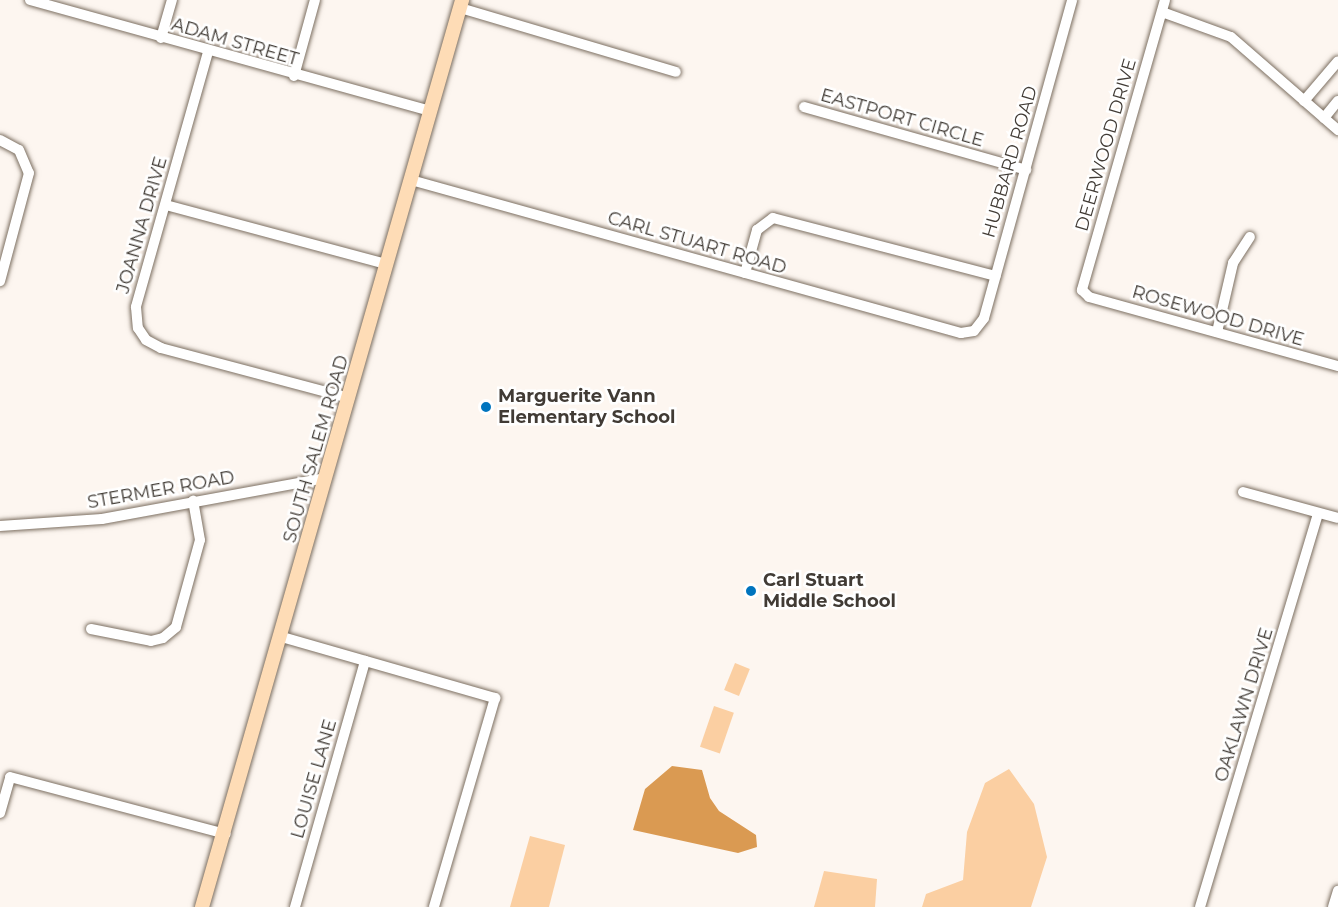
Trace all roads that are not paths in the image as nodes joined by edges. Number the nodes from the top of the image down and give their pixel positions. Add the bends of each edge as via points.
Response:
1 (30, 0) edge
2 (172, 0) edge
3 (315, 0) edge
4 (1072, 0) edge
5 (1165, 0) edge
6 (461, 4) edge
7 (1162, 12) junction
8 (161, 38) junction
9 (208, 52) junction
10 (1338, 61) edge
11 (676, 72) dead end
12 (294, 76) junction
13 (1304, 101) junction
14 (1338, 101) edge
15 (804, 107) dead end
16 (431, 111) junction
17 (1324, 118) junction
18 (1338, 130) edge
19 (0, 140) edge
20 (1026, 170) junction
21 (411, 180) junction
22 (166, 205) junction
23 (1250, 237) dead end
24 (386, 264) junction
25 (745, 273) junction
26 (996, 276) junction
27 (0, 281) edge
28 (1089, 297) joint
29 (974, 331) joint
30 (1217, 332) junction
31 (1338, 366) edge
32 (349, 398) junction
33 (326, 478) junction
34 (1243, 492) dead end
35 (193, 501) junction
36 (1318, 513) junction
37 (1338, 518) edge
38 (0, 526) edge
39 (91, 629) dead end
40 (282, 637) junction
41 (364, 661) junction
42 (0, 813) edge
43 (226, 834) junction
44 (1338, 891) edge
45 (202, 907) edge
46 (295, 907) edge
47 (434, 907) edge
48 (1200, 907) edge
49 (1333, 907) edge

1 - 8 street, ADAM STREET
2 - 8 street
3 - 12 street
4 - 20 street, HUBBARD ROAD
5 - 7 street, DEERWOOD DRIVE
6 - 11 street
6 - 16 main road, SOUTH SALEM ROAD
7 - 13 street via 1231,37
7 - 28 street, DEERWOOD DRIVE via 1084,276 1082,290
8 - 9 street, ADAM STREET
9 - 12 street, ADAM STREET
9 - 22 street, JOANNA DRIVE
10 - 13 street
12 - 16 street, ADAM STREET
13 - 17 street
14 - 17 street
15 - 20 street, EASTPORT CIRCLE
16 - 21 main road, SOUTH SALEM ROAD
17 - 18 street
19 - 27 street via 19,150 29,173
20 - 26 street, HUBBARD ROAD
21 - 24 main road, SOUTH SALEM ROAD
21 - 25 street, CARL STUART ROAD
22 - 24 street
22 - 32 street, JOANNA DRIVE via 136,307 138,328 146,340 161,348
23 - 30 street via 1233,263
24 - 32 main road, SOUTH SALEM ROAD
25 - 26 street via 757,230 773,218
25 - 29 street, CARL STUART ROAD via 961,333
26 - 29 street, HUBBARD ROAD via 984,318
28 - 30 street, ROSEWOOD DRIVE
30 - 31 street, ROSEWOOD DRIVE
32 - 33 main road, SOUTH SALEM ROAD
33 - 35 street, STERMER ROAD
33 - 40 main road, SOUTH SALEM ROAD
34 - 36 street
35 - 38 street, STERMER ROAD via 102,519
35 - 39 street via 200,540 176,627 151,642
36 - 37 street
36 - 48 street, OAKLAWN DRIVE
40 - 41 street
40 - 43 main road, SOUTH SALEM ROAD
41 - 46 street, LOUISE LANE
41 - 47 street via 495,698
42 - 43 street via 10,777
43 - 45 main road, SOUTH SALEM ROAD
44 - 49 street

